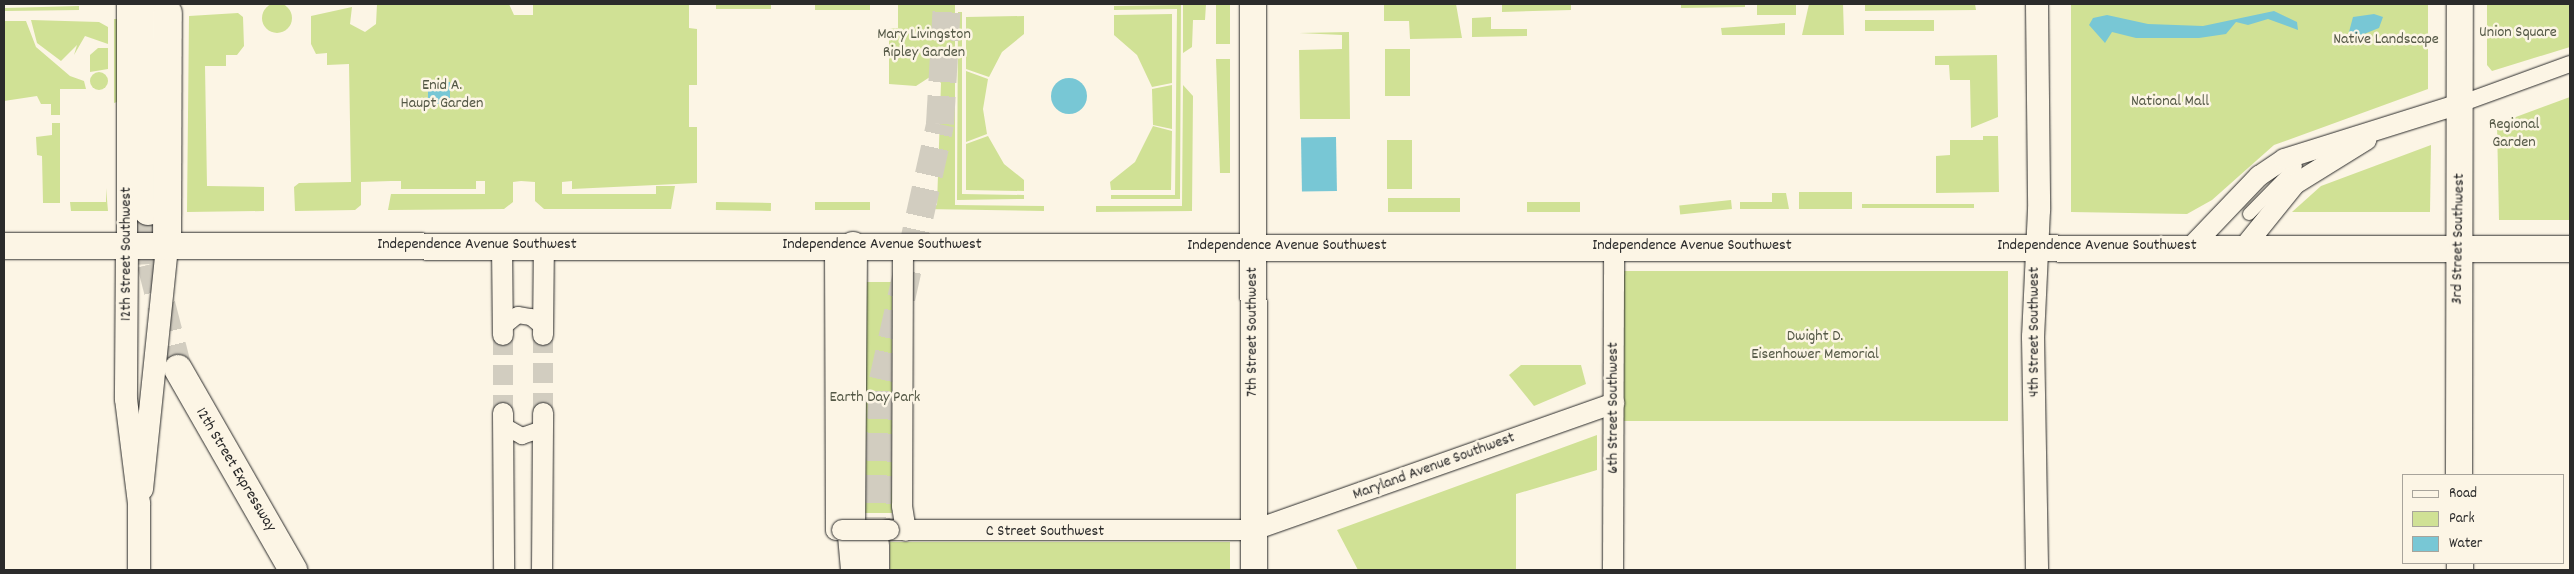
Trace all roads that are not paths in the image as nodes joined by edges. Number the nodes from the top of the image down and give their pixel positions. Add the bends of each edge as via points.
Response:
1 (1253, 4) edge
2 (2037, 4) edge
3 (2460, 4) edge
4 (148, 10) edge
5 (2570, 64) edge
6 (2460, 104) junction
7 (2381, 132) junction
8 (2296, 166) dead end
9 (148, 211) tunnel mouth
10 (2249, 214) dead end
11 (502, 245) junction
12 (844, 245) junction
13 (4, 246) edge
14 (127, 246) junction
15 (167, 246) junction
16 (544, 246) junction
17 (903, 246) junction
18 (1253, 246) junction
19 (1614, 246) junction
20 (2036, 246) junction
21 (2192, 246) junction
22 (2245, 246) junction
23 (2460, 248) junction
24 (2570, 249) edge
25 (503, 331) joint
26 (544, 332) joint
27 (154, 351) junction
28 (178, 370) tunnel mouth
29 (1614, 404) junction
30 (503, 419) joint
31 (542, 421) joint
32 (130, 450) junction
33 (2459, 474) edge
34 (139, 504) junction
35 (1254, 530) junction
36 (887, 544) edge
37 (139, 570) edge
38 (293, 570) edge
39 (504, 570) edge
40 (542, 570) edge
41 (855, 570) edge
42 (1254, 570) edge
43 (1613, 570) edge
44 (2037, 570) edge

1 - 18 main road, 7th Street Southwest
2 - 20 main road, 4th Street Southwest
3 - 6 main road, 3rd Street Southwest
4 - 9 highway
4 - 14 street, 12th Street Southwest
4 - 15 highway
5 - 6 street
6 - 7 street
6 - 23 main road, 3rd Street Southwest
7 - 21 street via 2334,141 2270,167
7 - 22 street via 2295,184
8 - 10 street
11 - 15 main road, Independence Avenue Southwest
11 - 16 main road, Independence Avenue Southwest
11 - 25 street
12 - 16 main road, Independence Avenue Southwest
12 - 17 main road, Independence Avenue Southwest
12 - 36 street, C Street Southwest, bridge via 839,530
12 - 41 highway
13 - 14 main road, Independence Avenue Southwest
14 - 15 main road, Independence Avenue Southwest
14 - 32 main road, 12th Street Southwest
15 - 27 main road, 12th Street Southwest
16 - 26 street
17 - 18 main road, Independence Avenue Southwest
17 - 36 street via 902,506
18 - 19 main road, Independence Avenue Southwest
18 - 35 main road, 7th Street Southwest
19 - 20 main road, Independence Avenue Southwest
19 - 29 street, 6th Street Southwest
20 - 21 main road, Independence Avenue Southwest
20 - 44 main road, 4th Street Southwest
21 - 22 main road, Independence Avenue Southwest
22 - 23 main road, Independence Avenue Southwest
23 - 24 main road, Independence Avenue Southwest
23 - 33 main road, 3rd Street Southwest
25 - 26 street via 518,315 531,318
27 - 32 main road via 138,372
27 - 34 main road, 12th Street Southwest via 149,448
28 - 38 highway, 12th Street Expressway
29 - 35 street, Maryland Avenue Southwest
29 - 43 street, 6th Street Southwest
30 - 31 street via 522,436
30 - 39 street
31 - 40 street
32 - 34 main road, 12th Street Southwest
34 - 37 main road, 12th Street Southwest
35 - 36 street, C Street Southwest
35 - 42 main road, 7th Street Southwest

